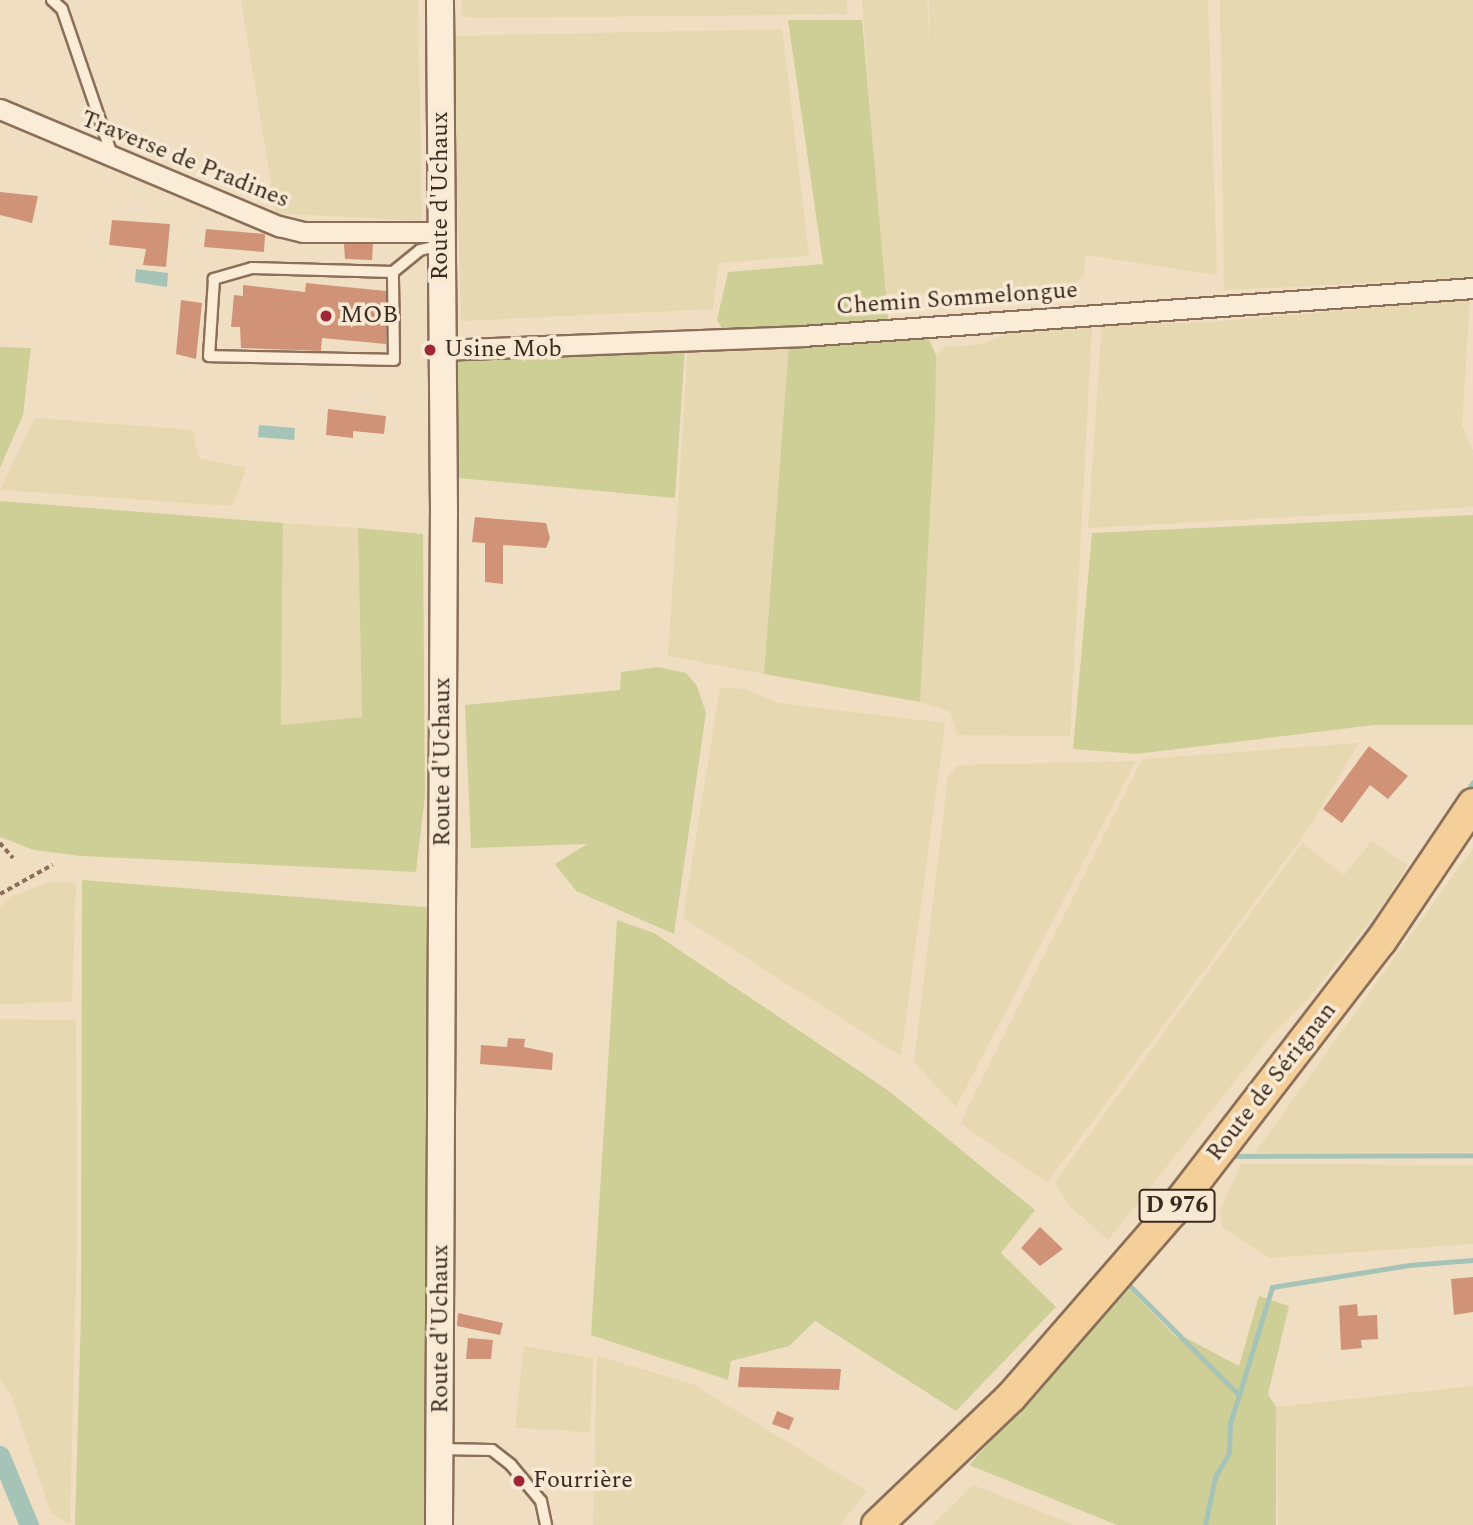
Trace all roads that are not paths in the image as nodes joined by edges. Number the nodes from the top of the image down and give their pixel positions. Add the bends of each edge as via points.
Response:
1 (52, 0) edge
2 (440, 0) edge
3 (0, 109) edge
4 (113, 156) junction
5 (441, 238) junction
6 (393, 272) junction
7 (1473, 288) edge
8 (443, 350) junction
9 (1473, 804) edge
10 (440, 1449) junction
11 (439, 1525) edge
12 (547, 1525) edge
13 (877, 1525) edge

1 - 4 lane via 62,9
2 - 5 main road, Route d'Uchaux
3 - 4 street, Traverse de Pradines
4 - 5 street, Traverse de Pradines via 303,232
5 - 6 lane
5 - 8 main road, Route d'Uchaux
6 - 6 lane via 394,360 209,356 214,279 252,268
7 - 8 street, Chemin Sommelongue via 802,336
8 - 10 main road, Route d'Uchaux
9 - 13 main road, Route de Sérignan / D 976 via 1381,941 1172,1212 1011,1397
10 - 11 main road, Route d'Uchaux
10 - 12 lane via 492,1450 541,1501

